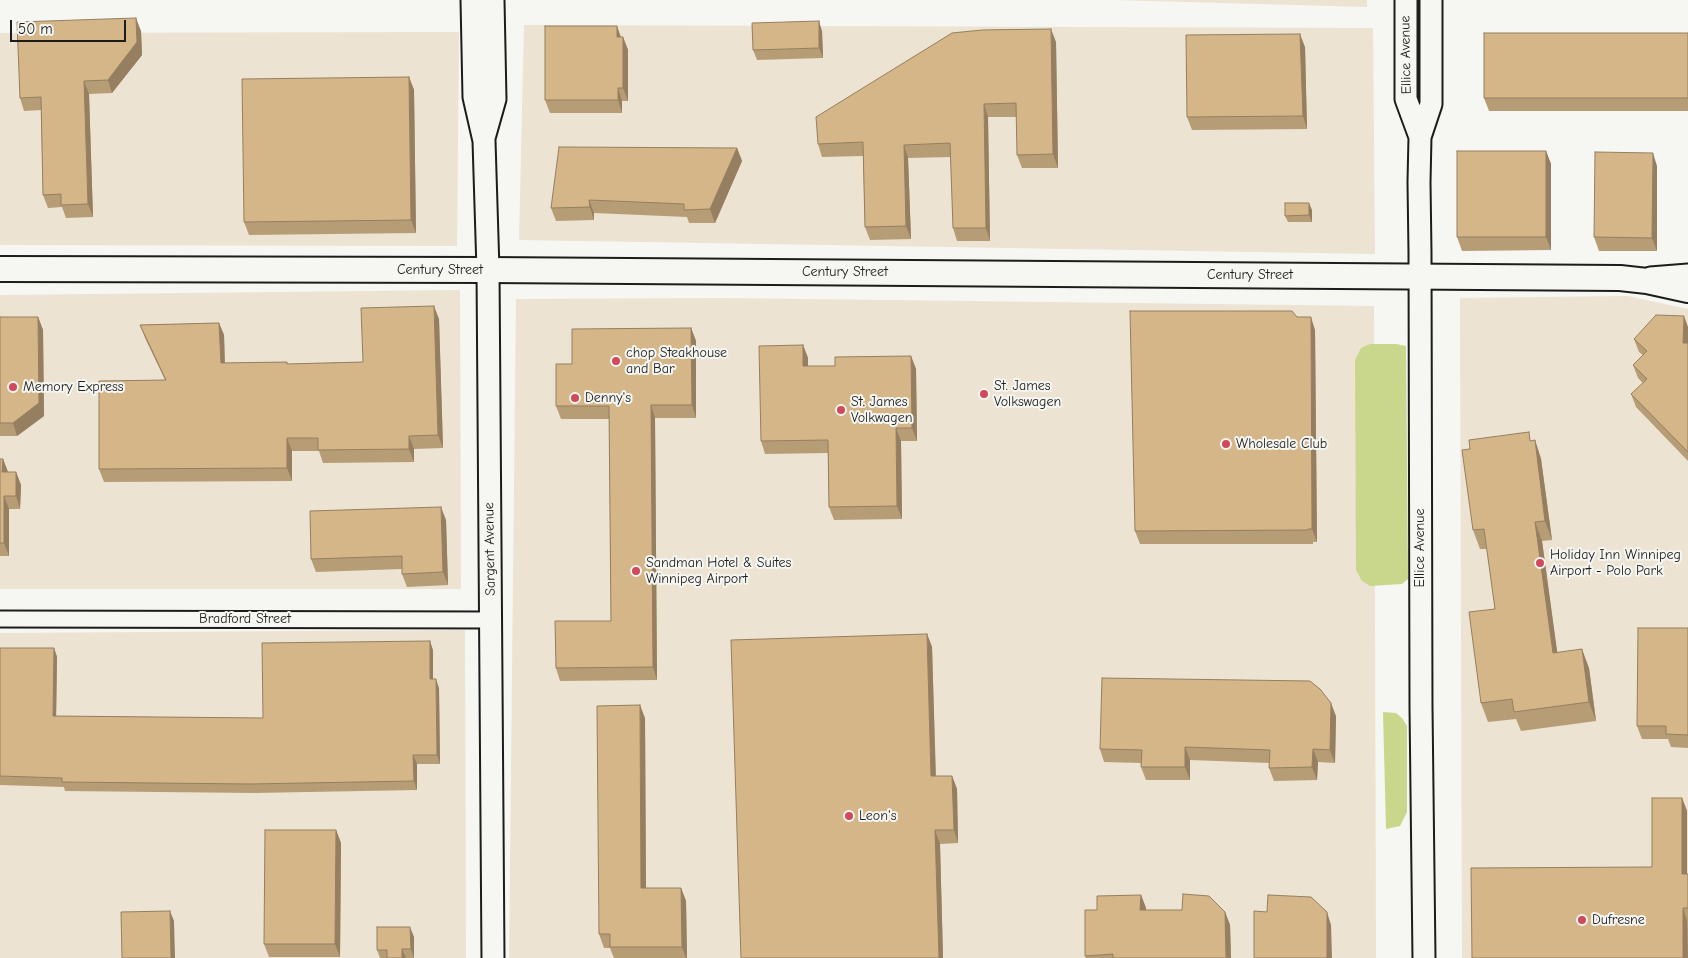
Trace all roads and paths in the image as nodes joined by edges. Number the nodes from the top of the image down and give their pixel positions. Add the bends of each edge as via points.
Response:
1 (472, 0) edge
2 (493, 0) edge
3 (1406, 0) edge
4 (1431, 0) edge
5 (1420, 138) junction
6 (484, 141) junction
7 (0, 269) edge
8 (488, 270) junction
9 (1688, 272) edge
10 (1420, 276) junction
11 (1620, 278) junction
12 (1688, 290) edge
13 (0, 619) edge
14 (491, 620) junction
15 (493, 958) edge
16 (1424, 958) edge

1 - 6 main road, Sargent Avenue via 474,97
2 - 6 main road, Sargent Avenue via 495,99
3 - 5 main road, Ellice Avenue via 1406,99
4 - 5 main road, Ellice Avenue via 1431,104
5 - 10 main road, Ellice Avenue
6 - 8 main road, Sargent Avenue
7 - 8 main road, Century Street
8 - 10 main road, Century Street
8 - 14 main road, Sargent Avenue
9 - 11 street
10 - 11 main road, Century Street
10 - 16 main road, Ellice Avenue
11 - 12 main road, Century Street
13 - 14 street, Bradford Street
14 - 15 main road, Sargent Avenue

